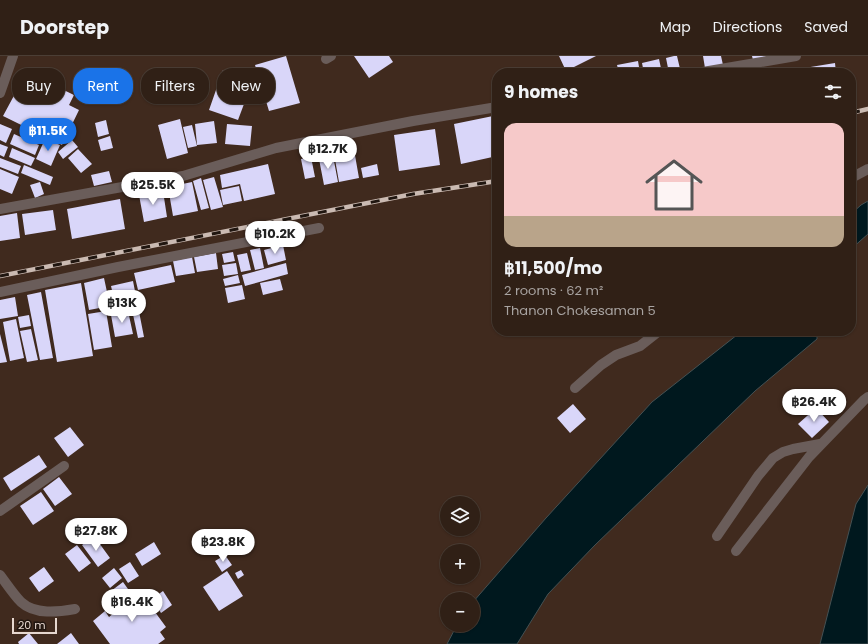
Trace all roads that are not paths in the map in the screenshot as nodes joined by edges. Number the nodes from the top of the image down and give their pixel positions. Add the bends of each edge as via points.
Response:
1 (13, 56) edge
2 (796, 56) edge
3 (726, 68) edge
4 (0, 93) edge
5 (492, 108) edge
6 (868, 169) edge
7 (856, 175) edge
8 (0, 209) edge
9 (318, 228) dead end
10 (0, 292) edge
11 (653, 336) edge
12 (575, 388) dead end
13 (868, 397) edge
14 (820, 444) junction
15 (64, 466) dead end
16 (0, 511) edge
17 (717, 536) dead end
18 (736, 551) dead end
19 (0, 575) edge
20 (75, 609) dead end

1 - 4 street
2 - 3 street
5 - 8 street via 276,148 183,176
6 - 7 street
9 - 10 street
11 - 12 street via 640,346 616,354
13 - 14 street
14 - 17 street via 793,449 773,458
14 - 18 street
15 - 16 street
19 - 20 street via 22,602 33,609 60,612

